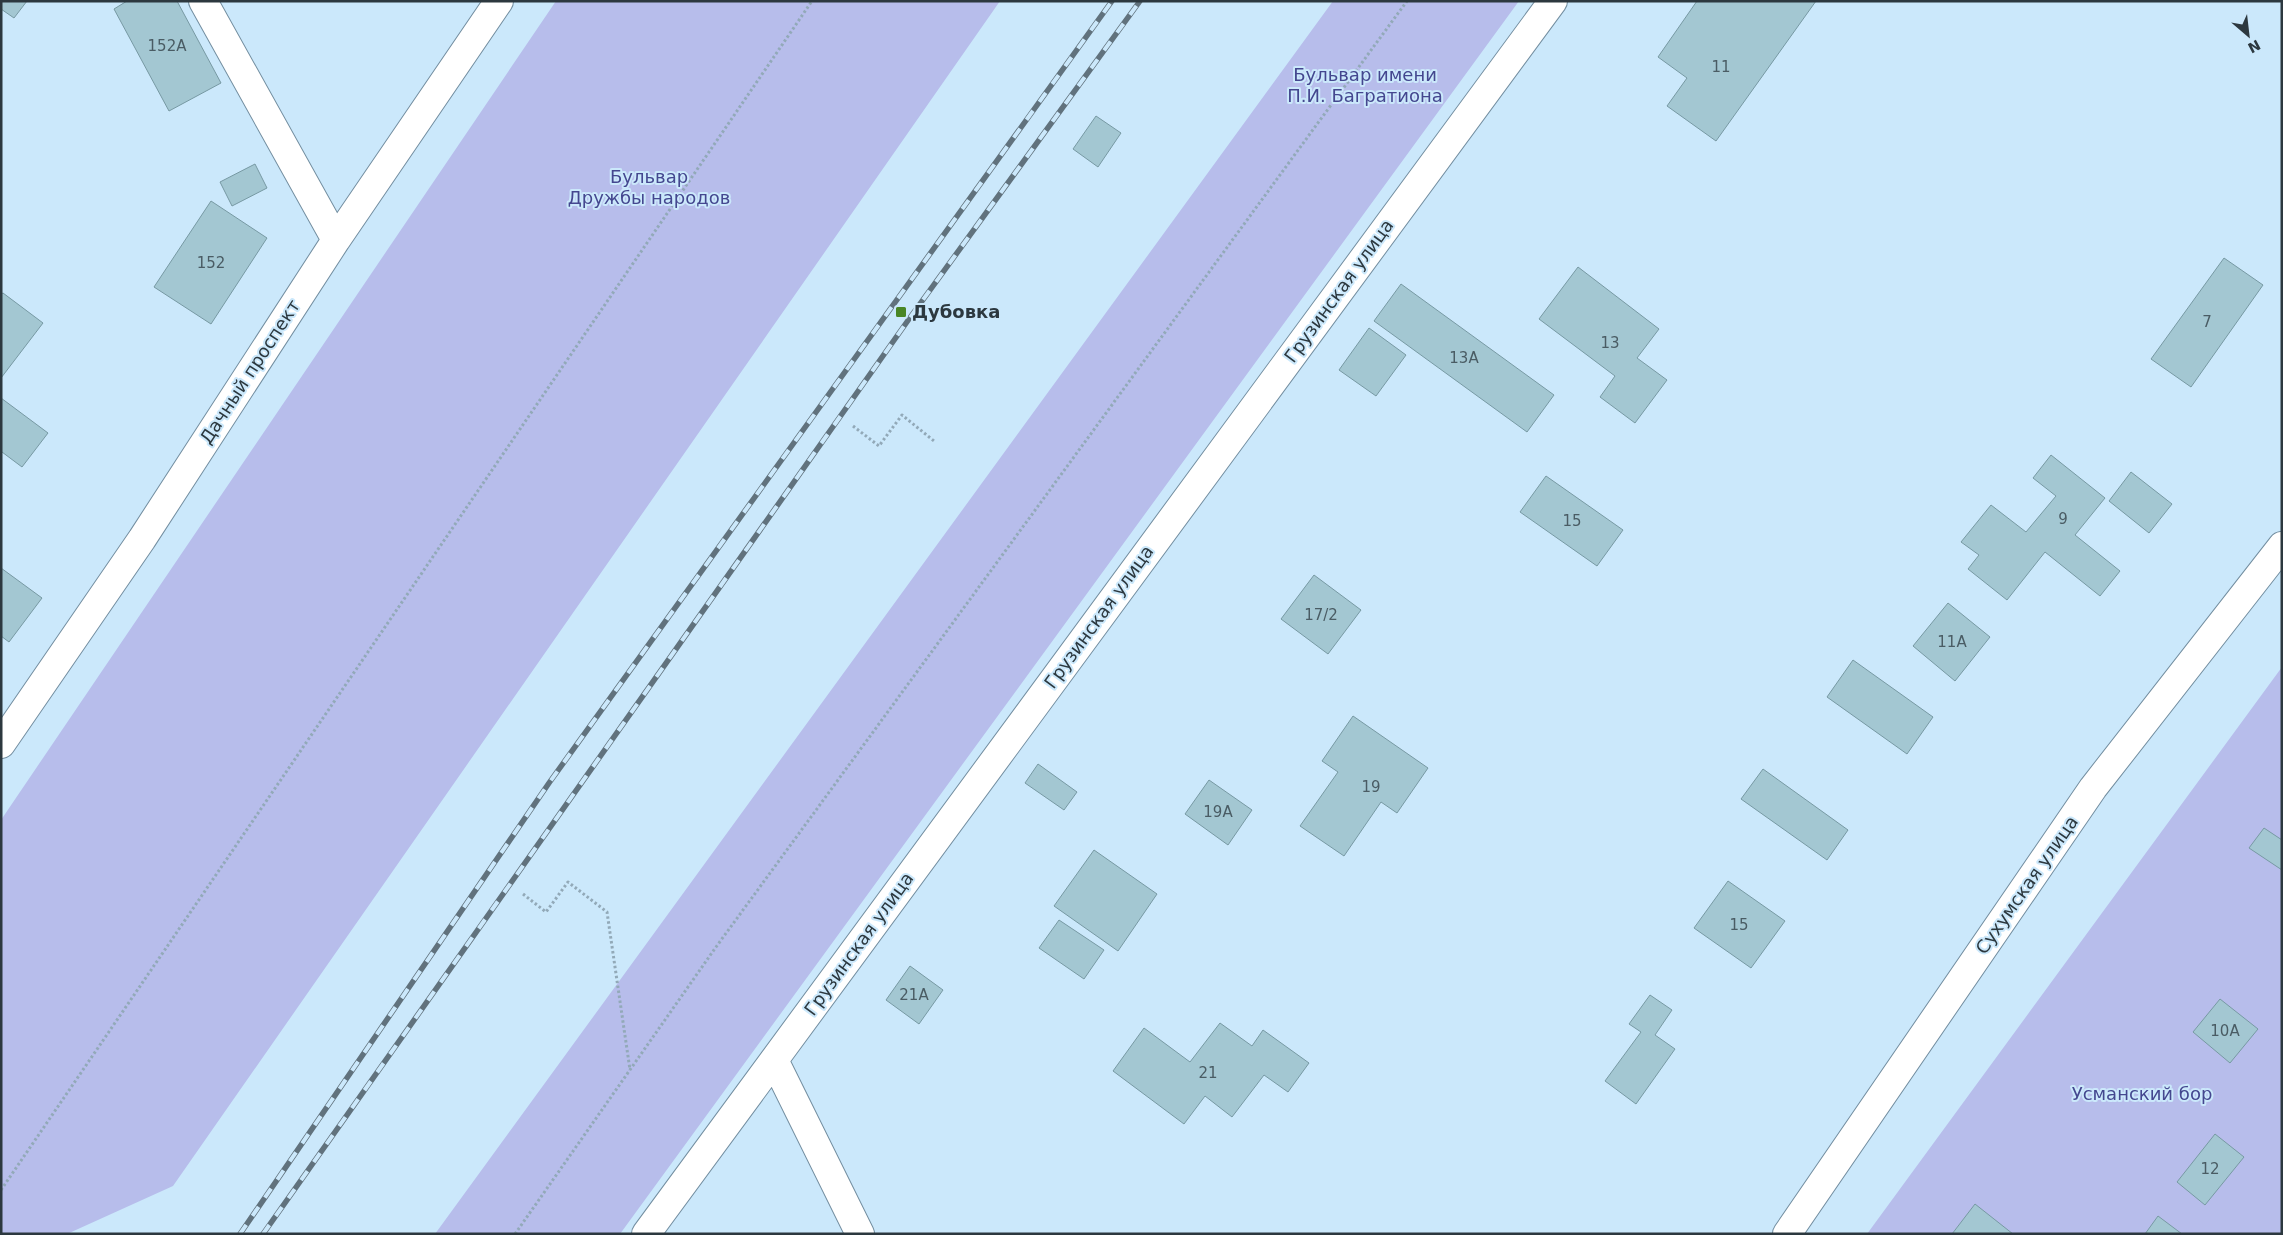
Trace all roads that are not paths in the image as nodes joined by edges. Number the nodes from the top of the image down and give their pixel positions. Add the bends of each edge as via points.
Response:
1 (203, 1) edge
2 (499, 1) edge
3 (1552, 1) edge
4 (336, 240) junction
5 (2282, 546) edge
6 (1, 744) edge
7 (774, 1060) junction
8 (646, 1234) edge
9 (860, 1234) edge
10 (1787, 1234) edge

1 - 4 street
2 - 4 street, Дачный проспект
3 - 7 street, Грузинская улица
4 - 6 street, Дачный проспект via 142,539
5 - 10 street, Сухумская улица via 2093,788
7 - 8 street, Грузинская улица
7 - 9 street

